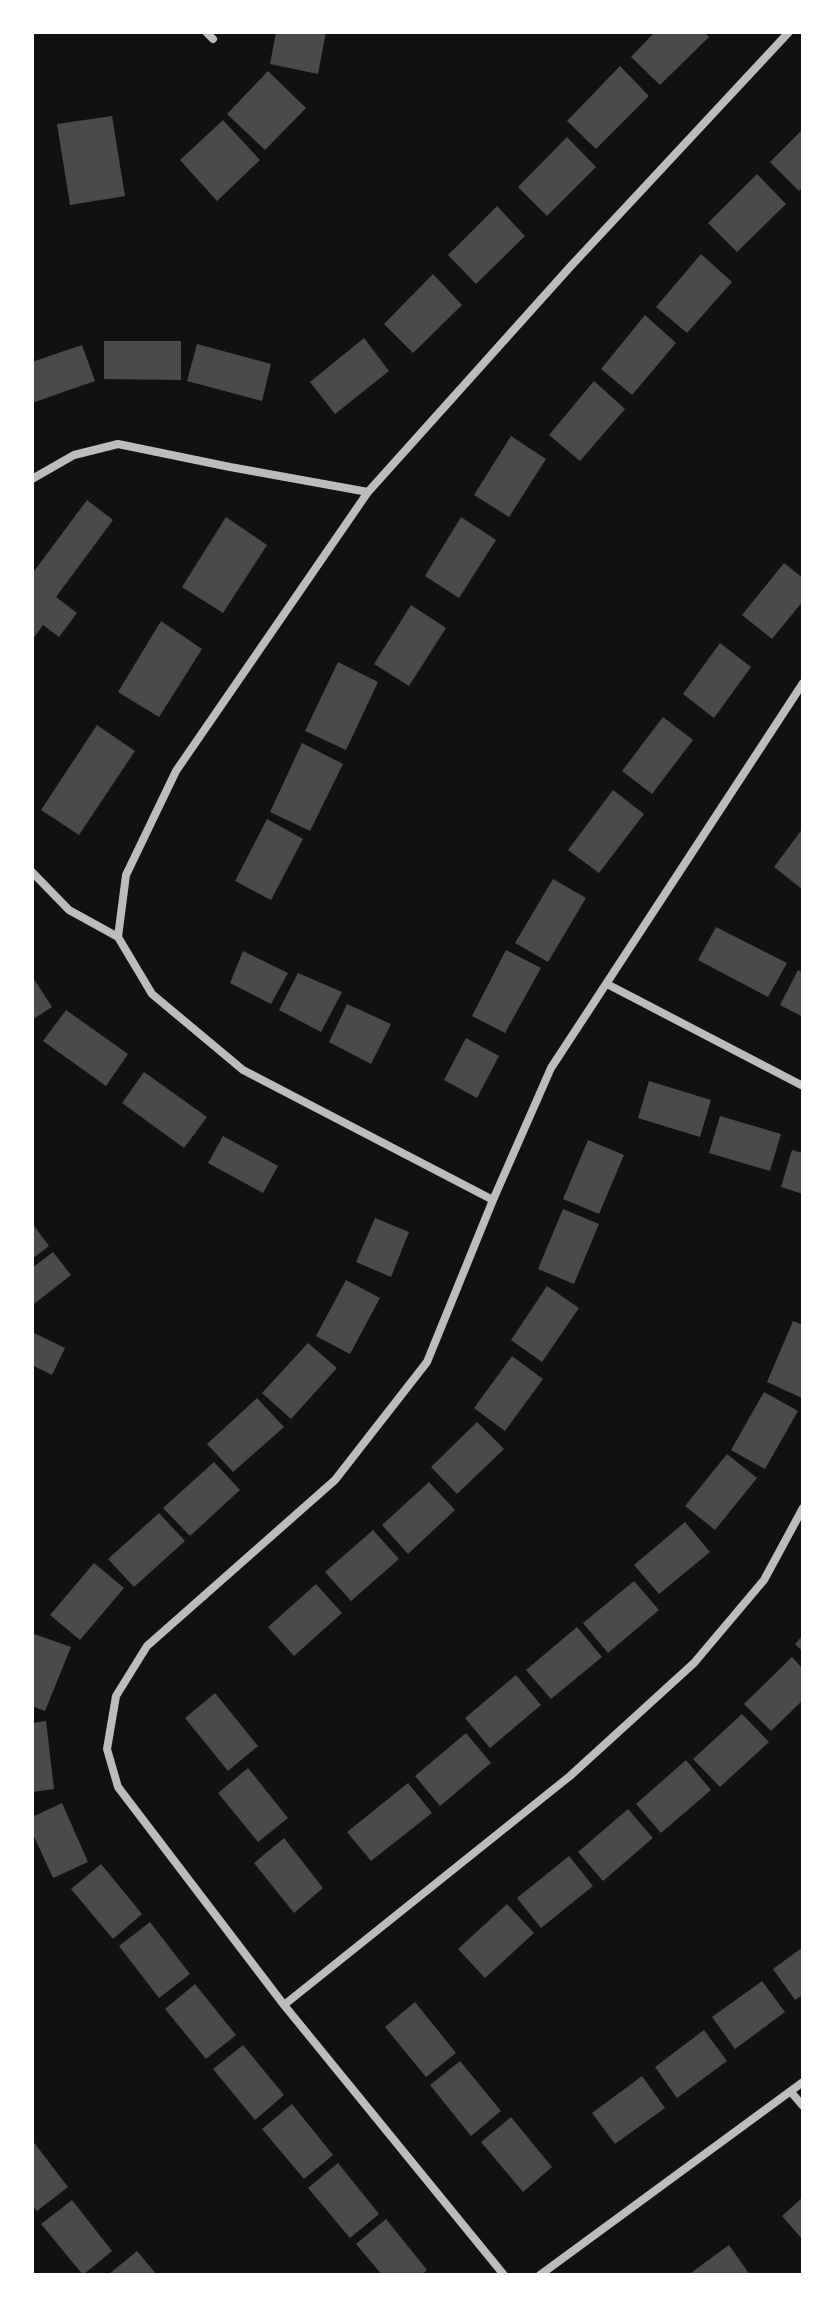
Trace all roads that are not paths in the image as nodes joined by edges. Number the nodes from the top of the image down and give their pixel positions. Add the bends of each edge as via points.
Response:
1 (789, 32) edge
2 (32, 479) edge
3 (368, 492) junction
4 (803, 683) edge
5 (32, 872) edge
6 (118, 937) junction
7 (607, 984) junction
8 (803, 1086) edge
9 (493, 1200) junction
10 (803, 1508) edge
11 (284, 2005) junction
12 (803, 2082) edge
13 (791, 2092) junction
14 (803, 2106) edge
15 (504, 2275) edge
16 (540, 2275) edge

1 - 3 street
2 - 3 street via 74,455 118,444
3 - 6 street via 176,771 126,875
4 - 7 street
5 - 6 street via 69,910
6 - 9 street via 152,994 243,1070
7 - 8 street
7 - 9 street via 551,1068
9 - 11 street via 427,1362 335,1480 147,1646 116,1696 107,1749 118,1787
10 - 11 street via 764,1580 694,1663 570,1776
11 - 15 street
12 - 13 street
13 - 14 street
13 - 16 street

